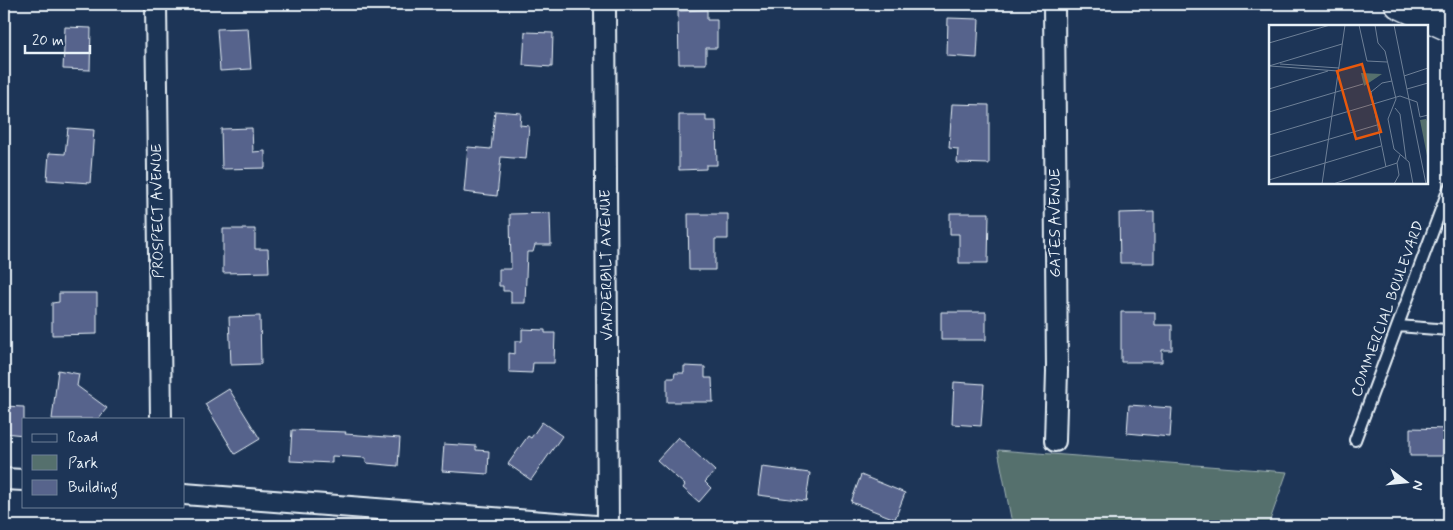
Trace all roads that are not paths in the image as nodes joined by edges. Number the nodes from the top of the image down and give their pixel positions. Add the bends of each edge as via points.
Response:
1 (156, 4) edge
2 (605, 4) edge
3 (1054, 4) edge
4 (1399, 4) edge
5 (1449, 27) edge
6 (1449, 188) edge
7 (1398, 326) junction
8 (1449, 330) edge
9 (161, 418) edge
10 (1355, 440) dead end
11 (1055, 441) dead end
12 (4, 478) edge
13 (22, 480) edge
14 (185, 494) edge
15 (596, 526) edge
16 (608, 526) edge

1 - 9 street, PROSPECT AVENUE
2 - 16 street, VANDERBILT AVENUE
3 - 11 street, GATES AVENUE
4 - 5 main road
6 - 7 lane, COMMERCIAL BOULEVARD
7 - 8 lane
7 - 10 lane, COMMERCIAL BOULEVARD
12 - 13 street
14 - 15 street

